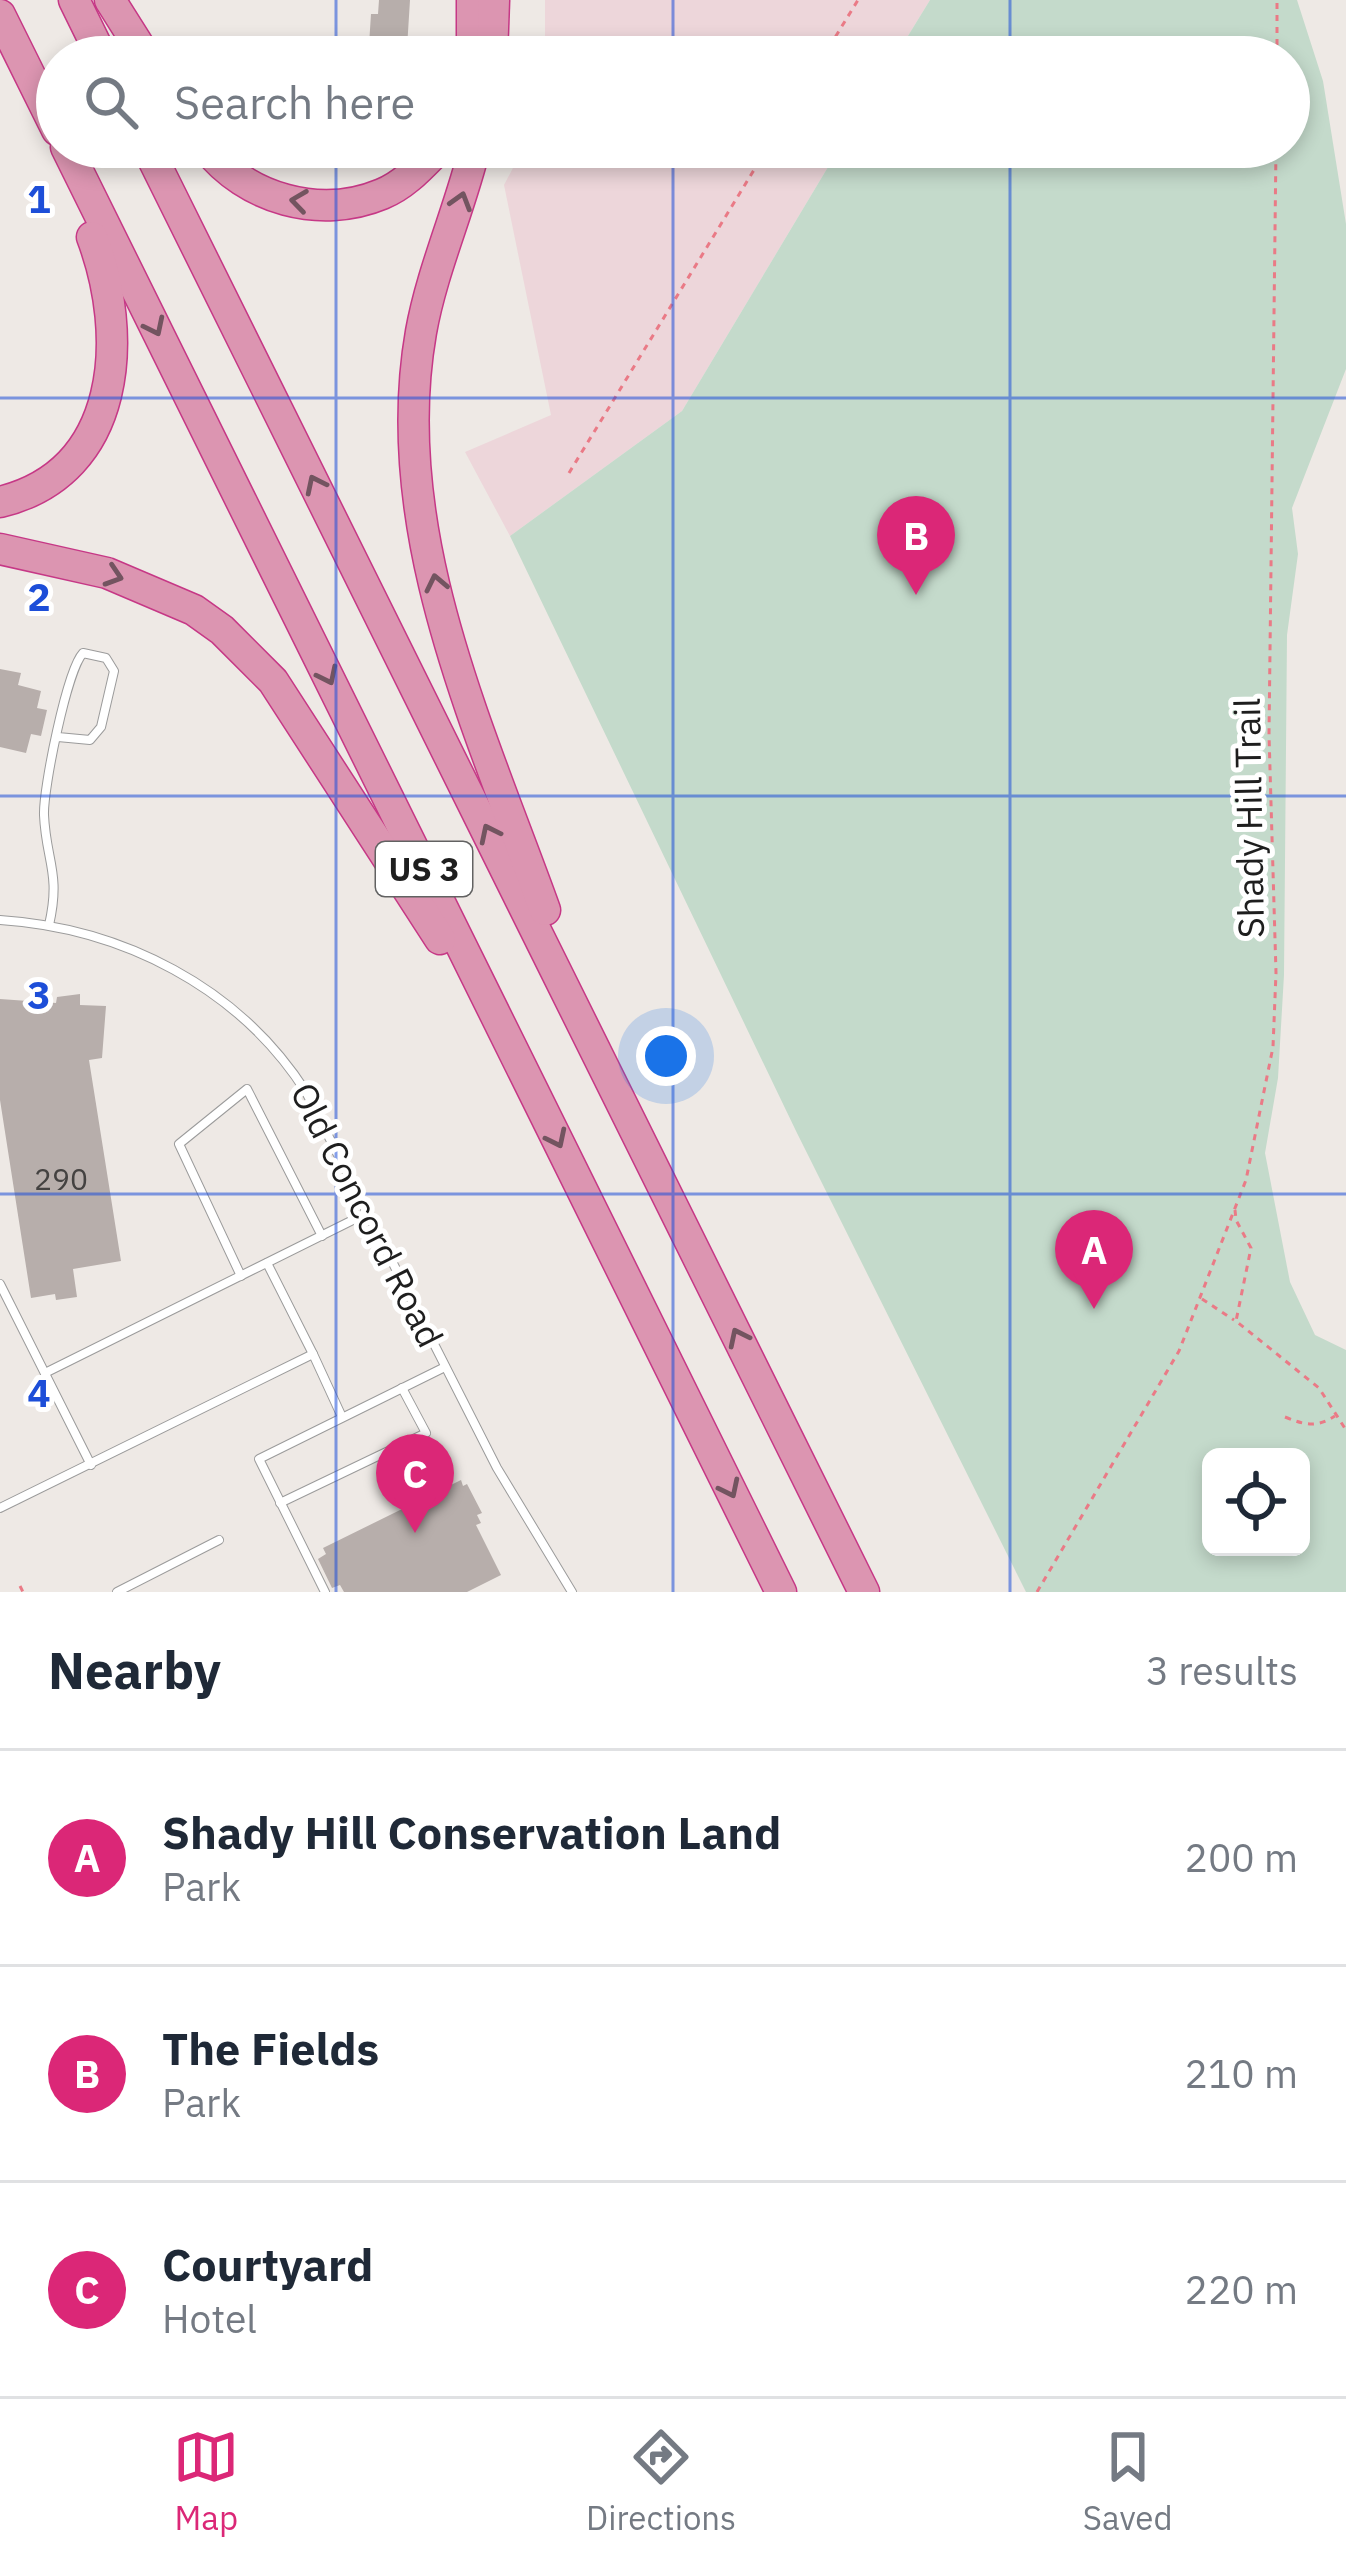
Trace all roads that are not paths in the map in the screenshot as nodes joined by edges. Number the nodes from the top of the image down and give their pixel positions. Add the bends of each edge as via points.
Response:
1 (74, 0) edge
2 (110, 0) edge
3 (472, 0) edge
4 (494, 0) edge
5 (0, 15) edge
6 (92, 36) edge
7 (133, 36) edge
8 (472, 36) edge
9 (493, 36) edge
10 (36, 88) edge
11 (68, 168) edge
12 (71, 168) edge
13 (157, 168) edge
14 (229, 168) edge
15 (419, 168) edge
16 (470, 168) edge
17 (0, 502) edge
18 (0, 549) edge
19 (58, 737) junction
20 (0, 920) edge
21 (49, 925) junction
22 (597, 1050) junction
23 (519, 1063) junction
24 (367, 1213) junction
25 (322, 1236) junction
26 (267, 1263) junction
27 (241, 1276) junction
28 (0, 1285) edge
29 (313, 1354) junction
30 (446, 1366) junction
31 (45, 1373) junction
32 (402, 1388) junction
33 (342, 1418) junction
34 (91, 1466) junction
35 (280, 1503) junction
36 (0, 1508) edge
37 (219, 1540) dead end
38 (569, 1591) edge
39 (117, 1592) edge
40 (325, 1592) edge
41 (781, 1592) edge
42 (864, 1592) edge

1 - 6 highway
2 - 7 highway
3 - 8 highway
4 - 9 highway
5 - 10 highway
11 - 17 highway via 104,267 113,314 111,380 92,433 70,461 38,487
12 -> 23 highway, US 3
22 -> 13 highway, US 3
15 -> 14 highway via 380,195 330,204 253,190
22 -> 16 highway via 466,691 419,500 413,398 422,329
18 -> 23 highway via 154,591 194,610 247,652 308,731
19 - 19 lane via 90,740 101,727 114,671 106,658 83,653 74,663
19 - 21 lane via 45,795 56,888
20 - 21 lane, Old Concord Road
21 - 24 lane, Old Concord Road via 150,957 244,1019 293,1072
42 -> 22 highway, US 3
23 -> 41 highway, US 3
24 - 25 lane
24 - 30 lane, Old Concord Road
25 - 26 lane
25 - 27 lane via 247,1089 179,1144
26 - 27 lane
26 - 29 lane
27 - 31 lane
28 - 31 lane
29 - 33 lane
29 - 34 lane
30 - 32 lane
30 - 38 lane, Old Concord Road
31 - 34 lane
32 - 33 lane
32 - 35 lane via 426,1433
33 - 35 lane via 259,1459
34 - 36 lane
35 - 40 lane
37 - 39 lane

